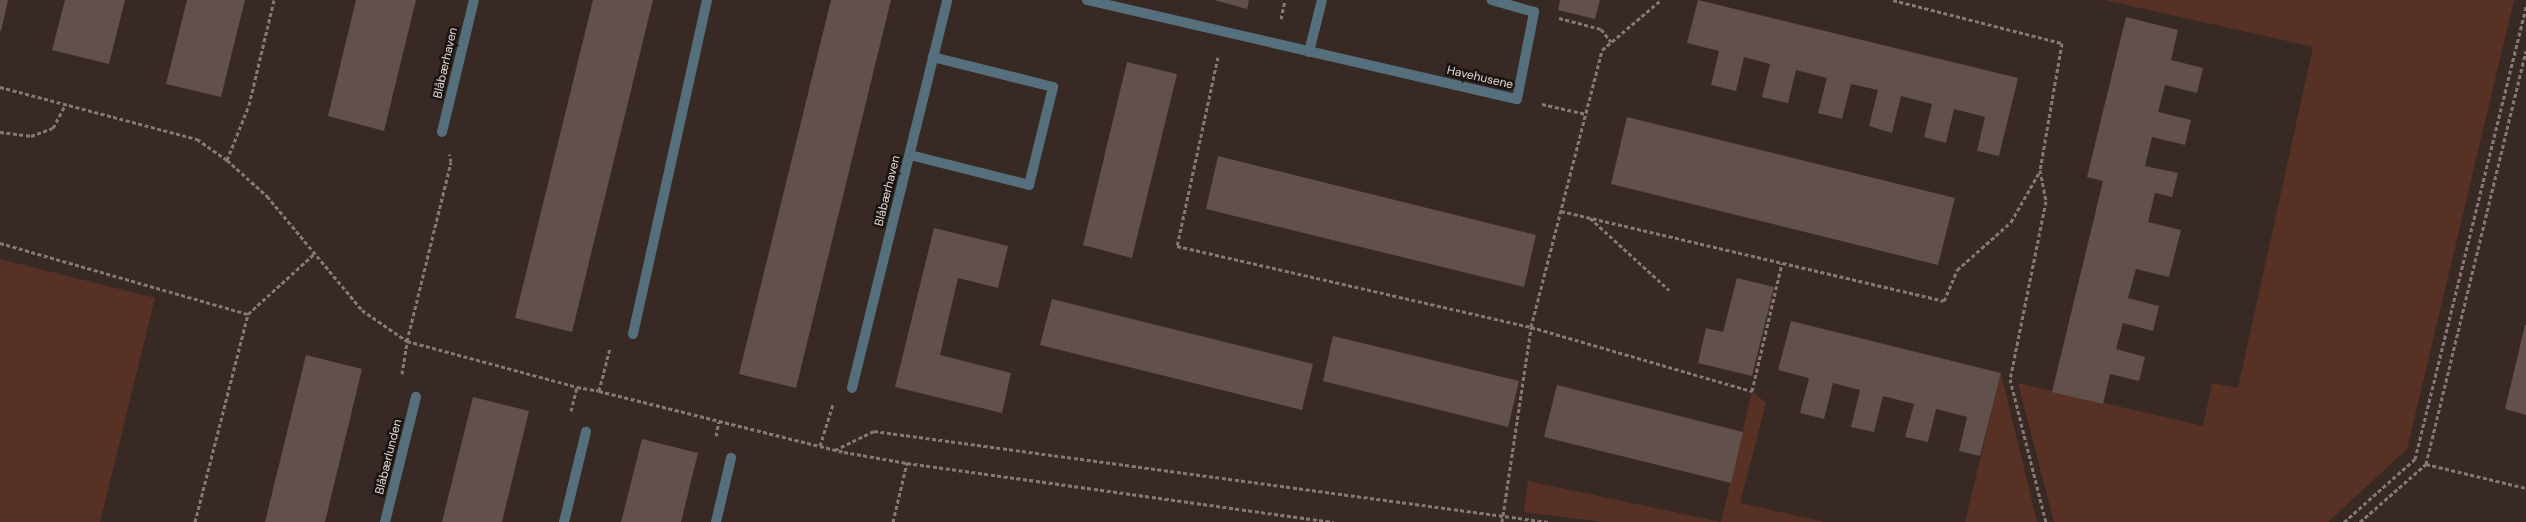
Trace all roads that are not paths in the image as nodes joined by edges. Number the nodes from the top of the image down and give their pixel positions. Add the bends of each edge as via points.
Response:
1 (474, 0) edge
2 (707, 0) edge
3 (947, 0) edge
4 (1087, 0) edge
5 (1322, 0) edge
6 (1492, 0) edge
7 (1309, 52) junction
8 (933, 57) junction
9 (442, 132) road end
10 (910, 155) junction
11 (633, 334) road end
12 (852, 388) road end
13 (416, 397) road end
14 (586, 432) dead end
15 (731, 458) dead end
16 (386, 522) edge
17 (564, 522) edge
18 (716, 522) edge

1 - 9 street, Blåbærhaven
2 - 11 street
3 - 8 street, Blåbærhaven
4 - 7 street, Havehusene
5 - 7 street
6 - 7 street, Havehusene via 1534,12 1517,98
8 - 10 street, Blåbærhaven
8 - 10 street via 1053,87 1029,185
10 - 12 street, Blåbærhaven
13 - 16 street, Blåbærlunden
14 - 17 street
15 - 18 street

